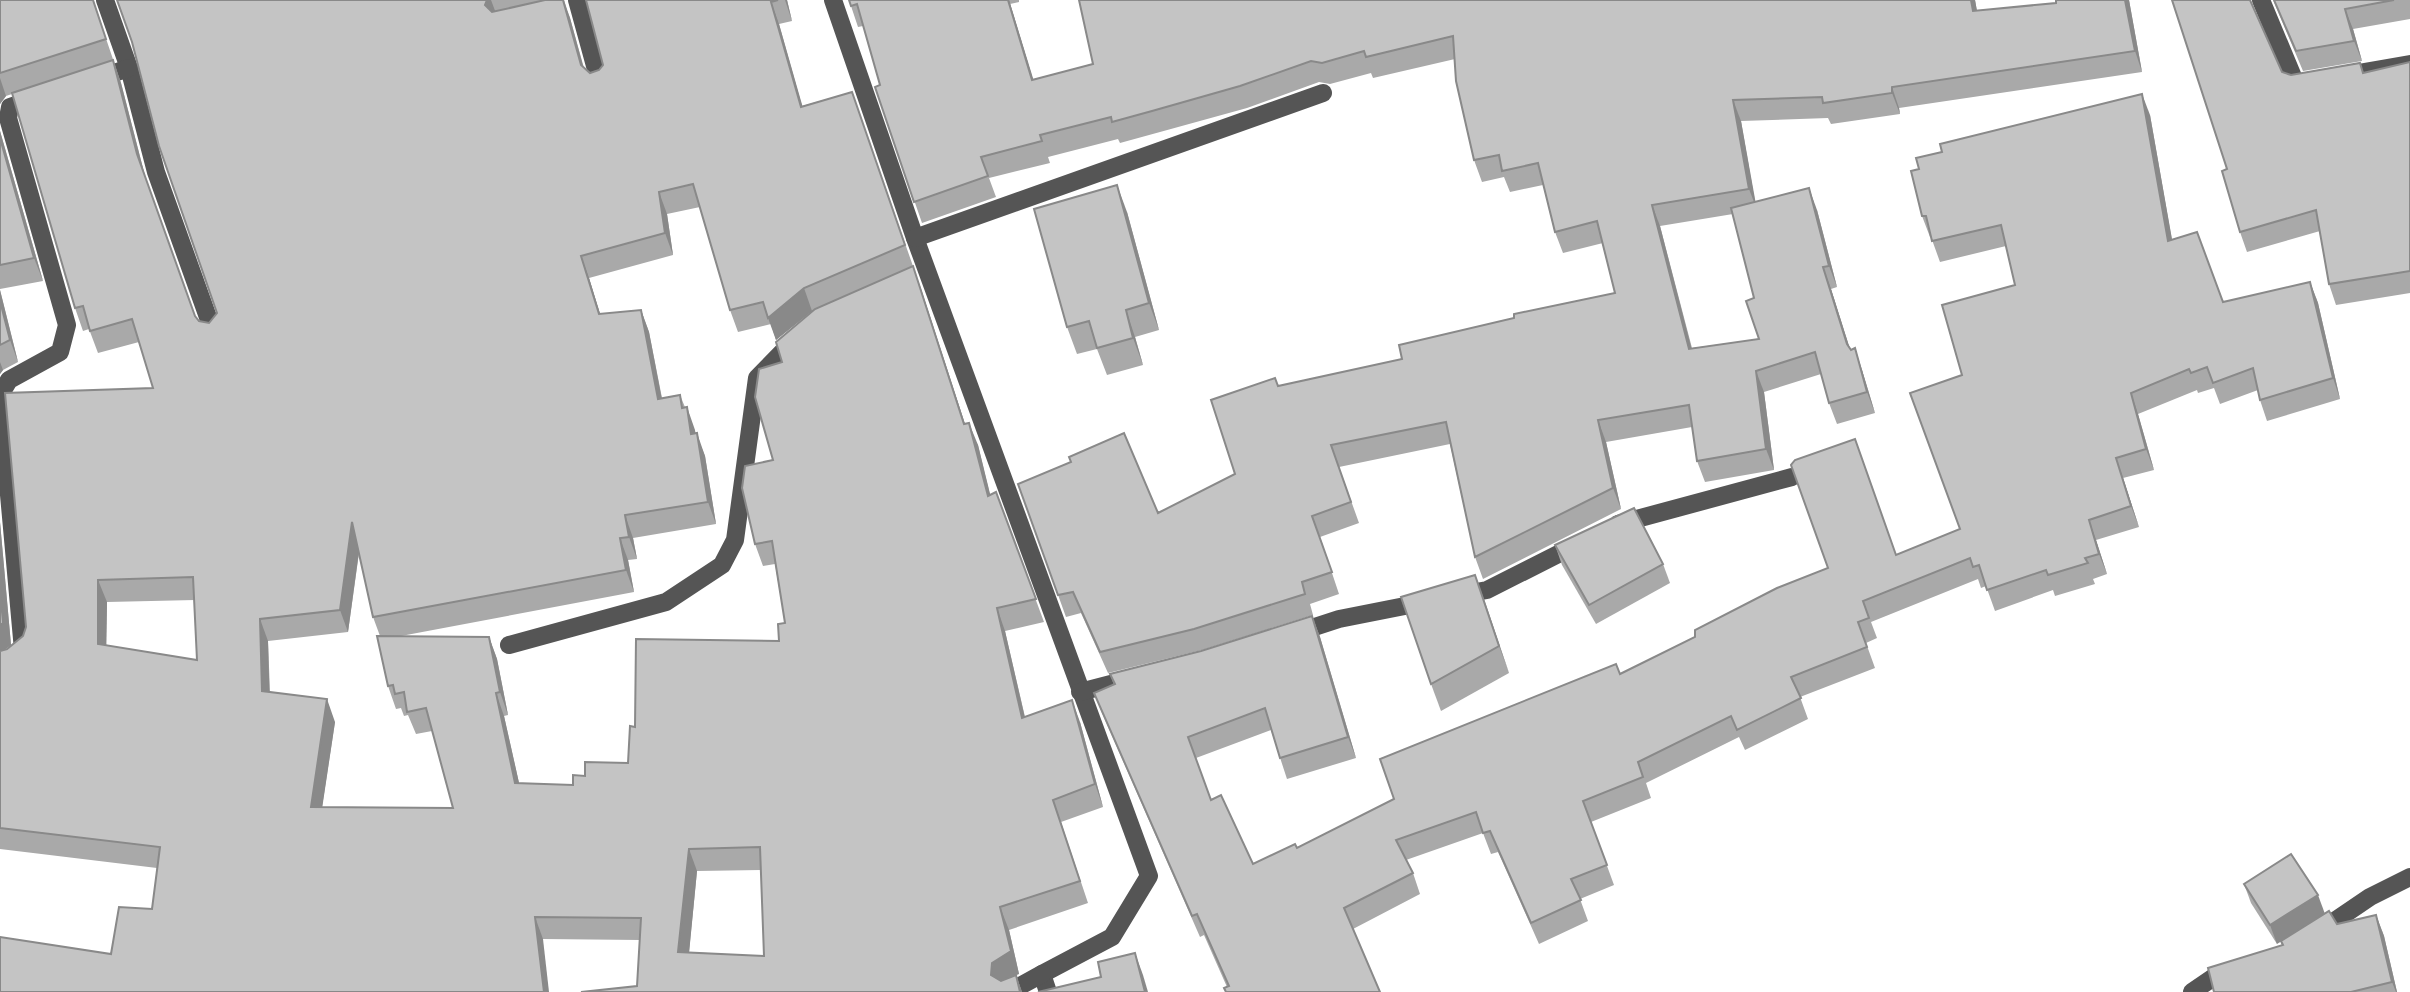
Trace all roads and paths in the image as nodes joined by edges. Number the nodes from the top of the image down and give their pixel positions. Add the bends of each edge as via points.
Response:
1 (105, 0) edge
2 (577, 0) edge
3 (833, 0) edge
4 (2261, 0) edge
5 (555, 10) edge
6 (2410, 64) edge
7 (129, 68) junction
8 (600, 84) edge
9 (76, 85) edge
10 (1323, 93) dead end
11 (50, 94) edge
12 (915, 237) junction
13 (808, 328) edge
14 (214, 334) edge
15 (1792, 477) edge
16 (1278, 638) edge
17 (509, 645) dead end
18 (0, 664) edge
19 (1155, 673) edge
20 (1080, 692) junction
21 (2410, 877) edge
22 (2305, 941) edge
23 (2249, 969) edge
24 (1042, 974) junction
25 (1009, 992) edge
26 (1048, 992) edge
27 (2192, 992) edge

1 - 7 street
2 - 5 street
2 - 8 street
3 - 12 street
4 - 6 street via 2296,85
7 - 9 street
7 - 14 street via 156,172
10 - 12 street
11 - 18 street via 10,107 8,118 67,325 60,352 9,380 0,395 23,650
12 - 20 street via 923,276
13 - 17 street via 757,378 735,541 722,565 666,602
15 - 16 street via 1625,520 1487,590 1339,619
19 - 20 street
20 - 24 street via 1149,876 1112,937
21 - 22 street via 2370,897
23 - 27 street via 2214,976
24 - 25 street
24 - 26 street

